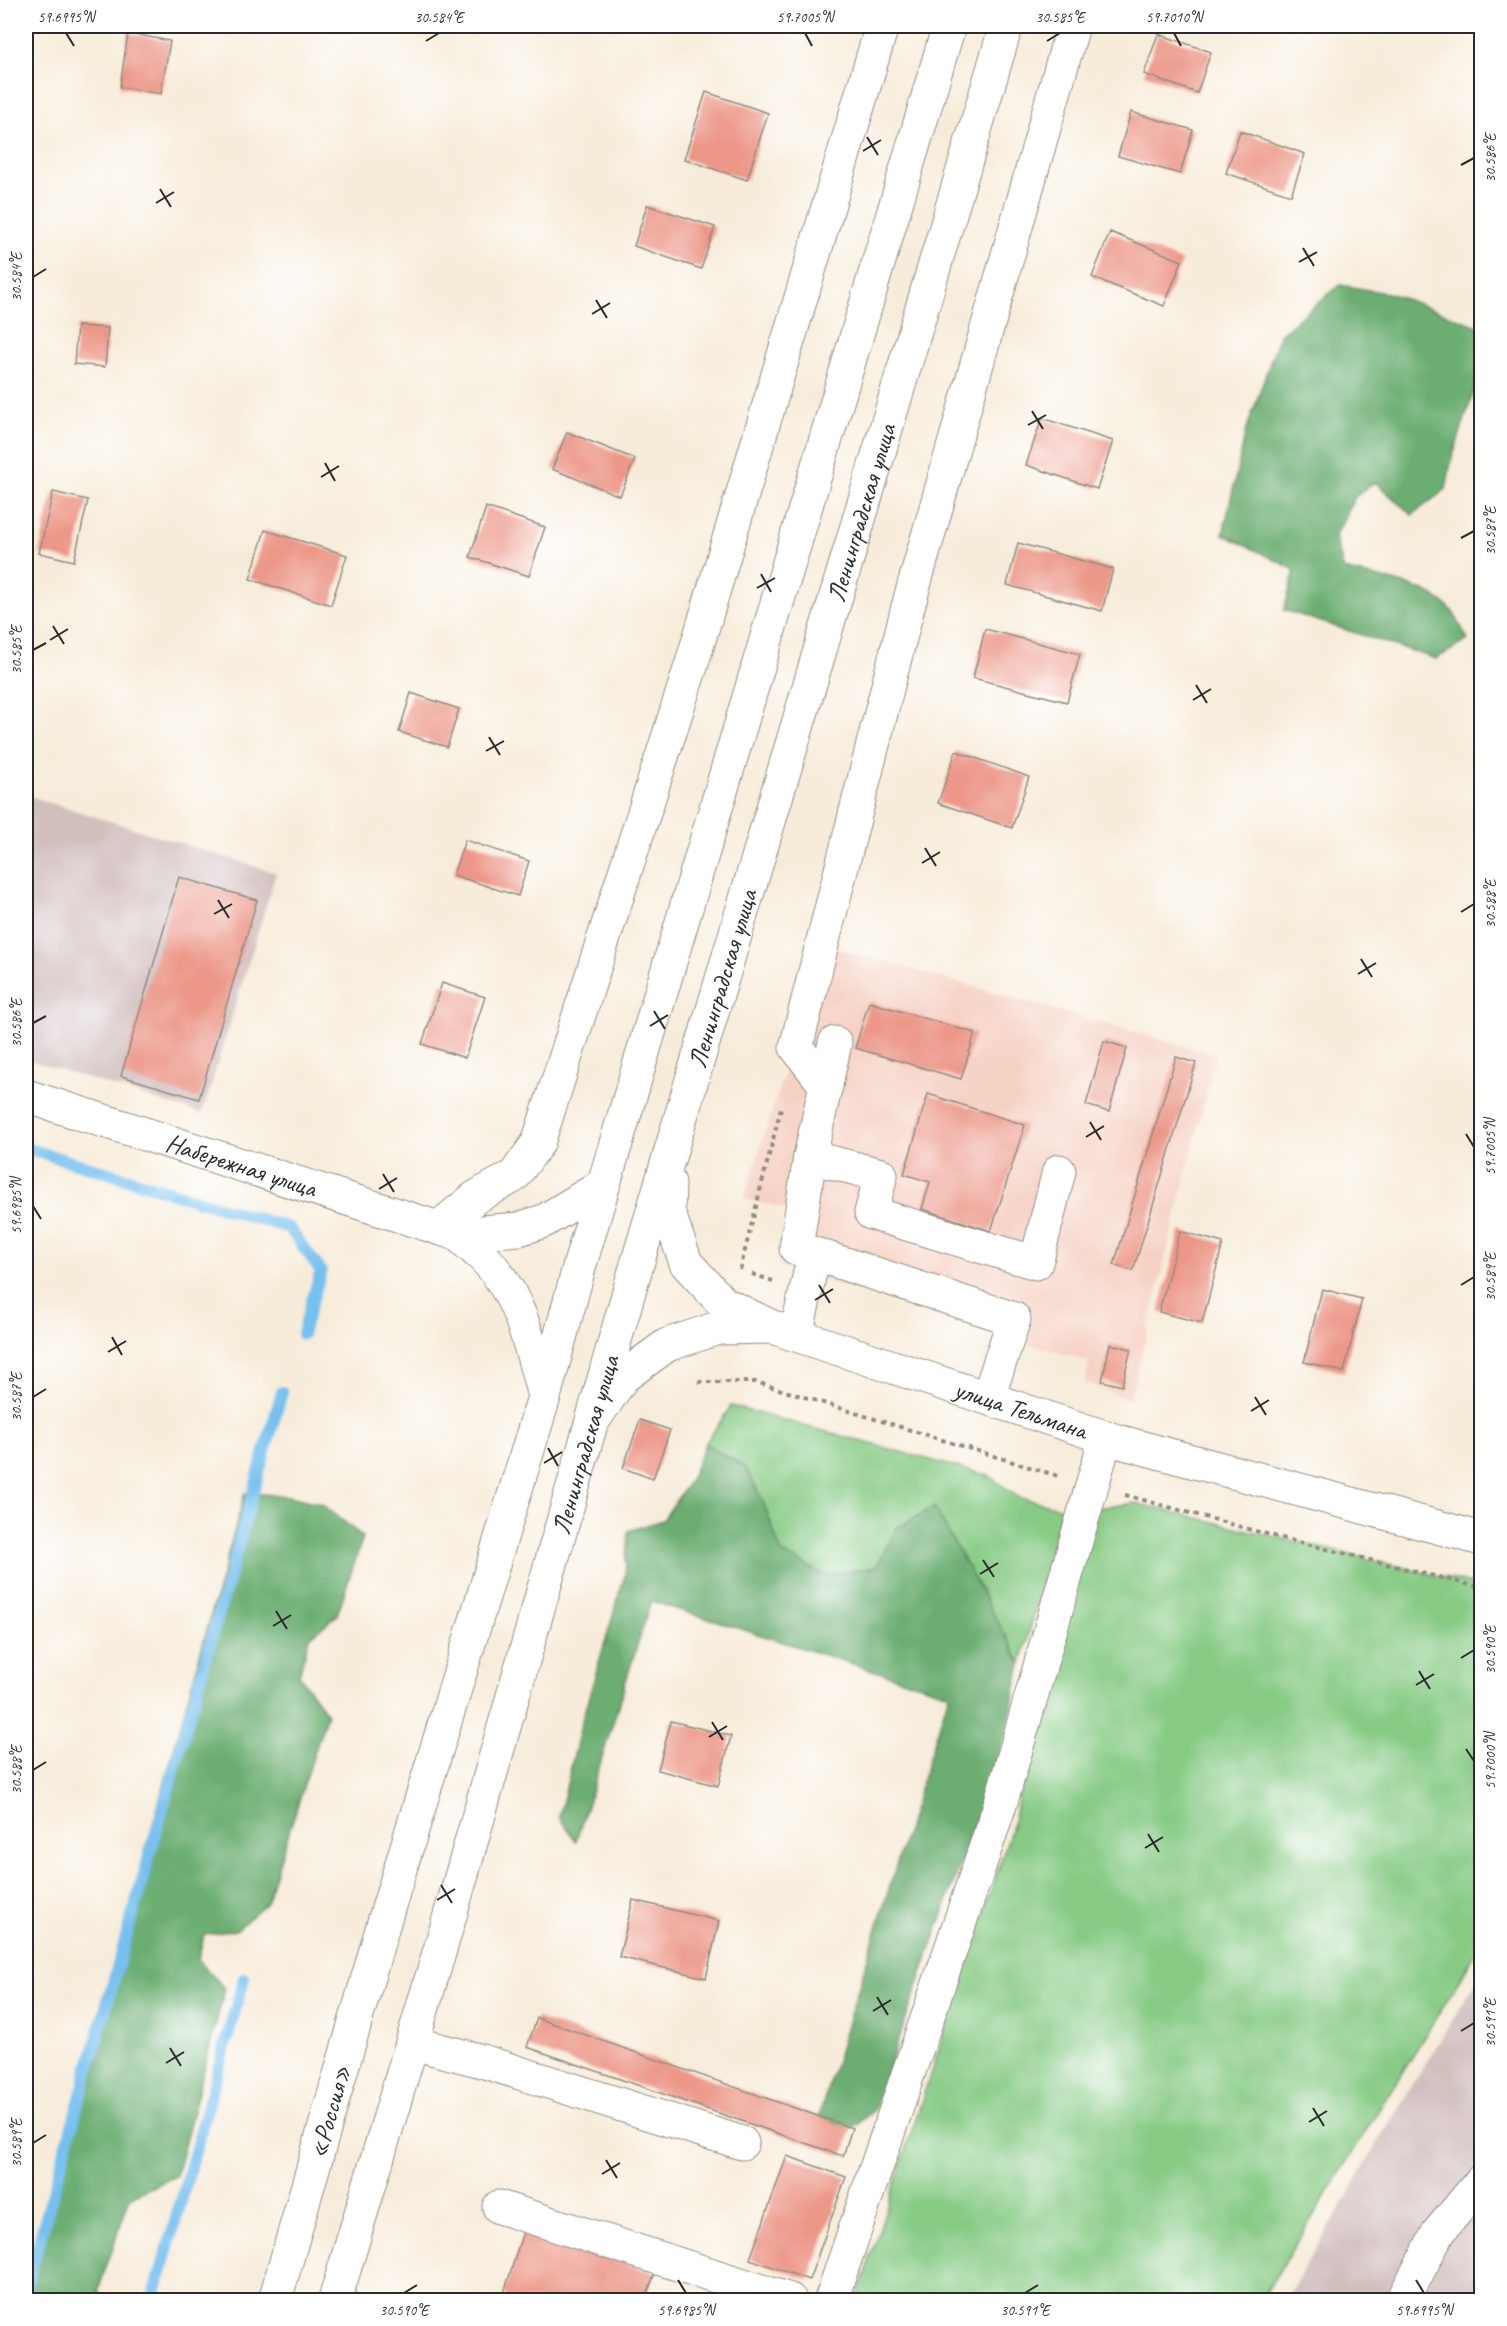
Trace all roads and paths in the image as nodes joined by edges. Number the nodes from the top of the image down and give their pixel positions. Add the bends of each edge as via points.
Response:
1 (882, 26) edge
2 (949, 26) edge
3 (1006, 26) edge
4 (1074, 26) edge
5 (835, 1043) dead end
6 (826, 1086) junction
7 (26, 1096) edge
8 (669, 1157) junction
9 (810, 1157) junction
10 (1059, 1171) dead end
11 (603, 1185) junction
12 (447, 1231) junction
13 (814, 1255) junction
14 (784, 1331) junction
15 (698, 1382) dead end
16 (544, 1397) junction
17 (988, 1398) junction
18 (593, 1422) junction
19 (1107, 1437) junction
20 (1091, 1486) junction
21 (1482, 1539) edge
22 (1482, 1588) edge
23 (384, 1922) joint
24 (412, 2043) junction
25 (742, 2143) dead end
26 (1482, 2180) edge
27 (499, 2207) dead end
28 (274, 2301) edge
29 (335, 2301) edge
30 (790, 2301) edge
31 (831, 2301) edge
32 (1403, 2301) edge

1 - 12 main road via 692,663 538,1143 514,1176 476,1197
2 - 11 main road, Ленинградская улица
3 - 8 main road, Ленинградская улица
4 - 6 main road via 909,603 796,1047
5 - 6 main road
6 - 9 main road
7 - 12 main road, Набережная улица
8 - 14 main road via 668,1211 686,1263 723,1303
8 - 18 main road, Ленинградская улица
9 - 10 main road via 881,1175 871,1213 1036,1263
9 - 13 main road via 796,1248
11 - 12 main road via 544,1221 519,1229
11 - 16 main road, Ленинградская улица
12 - 16 main road via 486,1260 504,1284 519,1313
13 - 14 main road
13 - 17 main road via 1014,1318
14 - 17 main road, улица Тельмана
14 - 18 main road, улица Тельмана via 718,1328 667,1344 623,1377
15 - 20 path via 756,1382
16 - 23 main road, Ленинградская улица
17 - 19 main road, улица Тельмана
18 - 24 main road, Ленинградская улица
19 - 20 main road
19 - 21 main road, улица Тельмана
20 - 22 path
20 - 31 main road via 1000,1805
23 - 28 main road, «Россия»
24 - 25 main road via 482,2061
24 - 29 main road
26 - 32 main road via 1438,2233
27 - 30 main road

